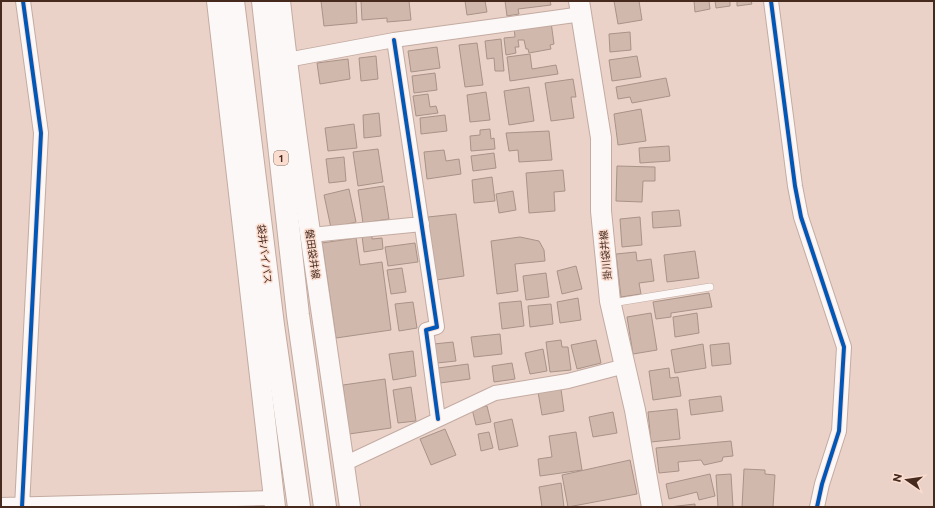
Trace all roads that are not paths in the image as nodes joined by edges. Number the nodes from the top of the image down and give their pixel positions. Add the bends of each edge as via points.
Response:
1 (23, 1) edge
2 (217, 1) edge
3 (233, 1) edge
4 (263, 1) edge
5 (280, 1) edge
6 (771, 1) edge
7 (580, 8) edge
8 (394, 40) junction
9 (287, 60) junction
10 (422, 224) junction
11 (310, 235) junction
12 (710, 287) dead end
13 (610, 303) junction
14 (625, 366) junction
15 (438, 419) junction
16 (344, 464) junction
17 (274, 503) edge
18 (1, 505) edge
19 (22, 506) edge
20 (299, 507) edge
21 (325, 507) edge
22 (350, 507) edge
23 (652, 507) edge
24 (817, 507) edge

1 - 19 street via 41,133
2 - 17 main road
3 - 20 highway, 袋井バイパス via 273,325
4 - 21 highway, 1 via 298,315
5 - 9 main road, 磐田袋井線
6 - 24 street via 801,217 844,347 839,431
7 - 8 street
7 - 13 main road, 掛川袋井線 via 601,138 601,211
8 - 9 street
8 - 10 street
9 - 11 main road, 磐田袋井線
10 - 11 street
10 - 15 street via 437,326 426,330
11 - 16 main road, 磐田袋井線
12 - 13 lane
13 - 14 main road, 掛川袋井線
14 - 15 street via 568,381 495,393
14 - 23 main road, 掛川袋井線
15 - 16 street
16 - 22 main road, 磐田袋井線
17 - 19 street
18 - 19 street

